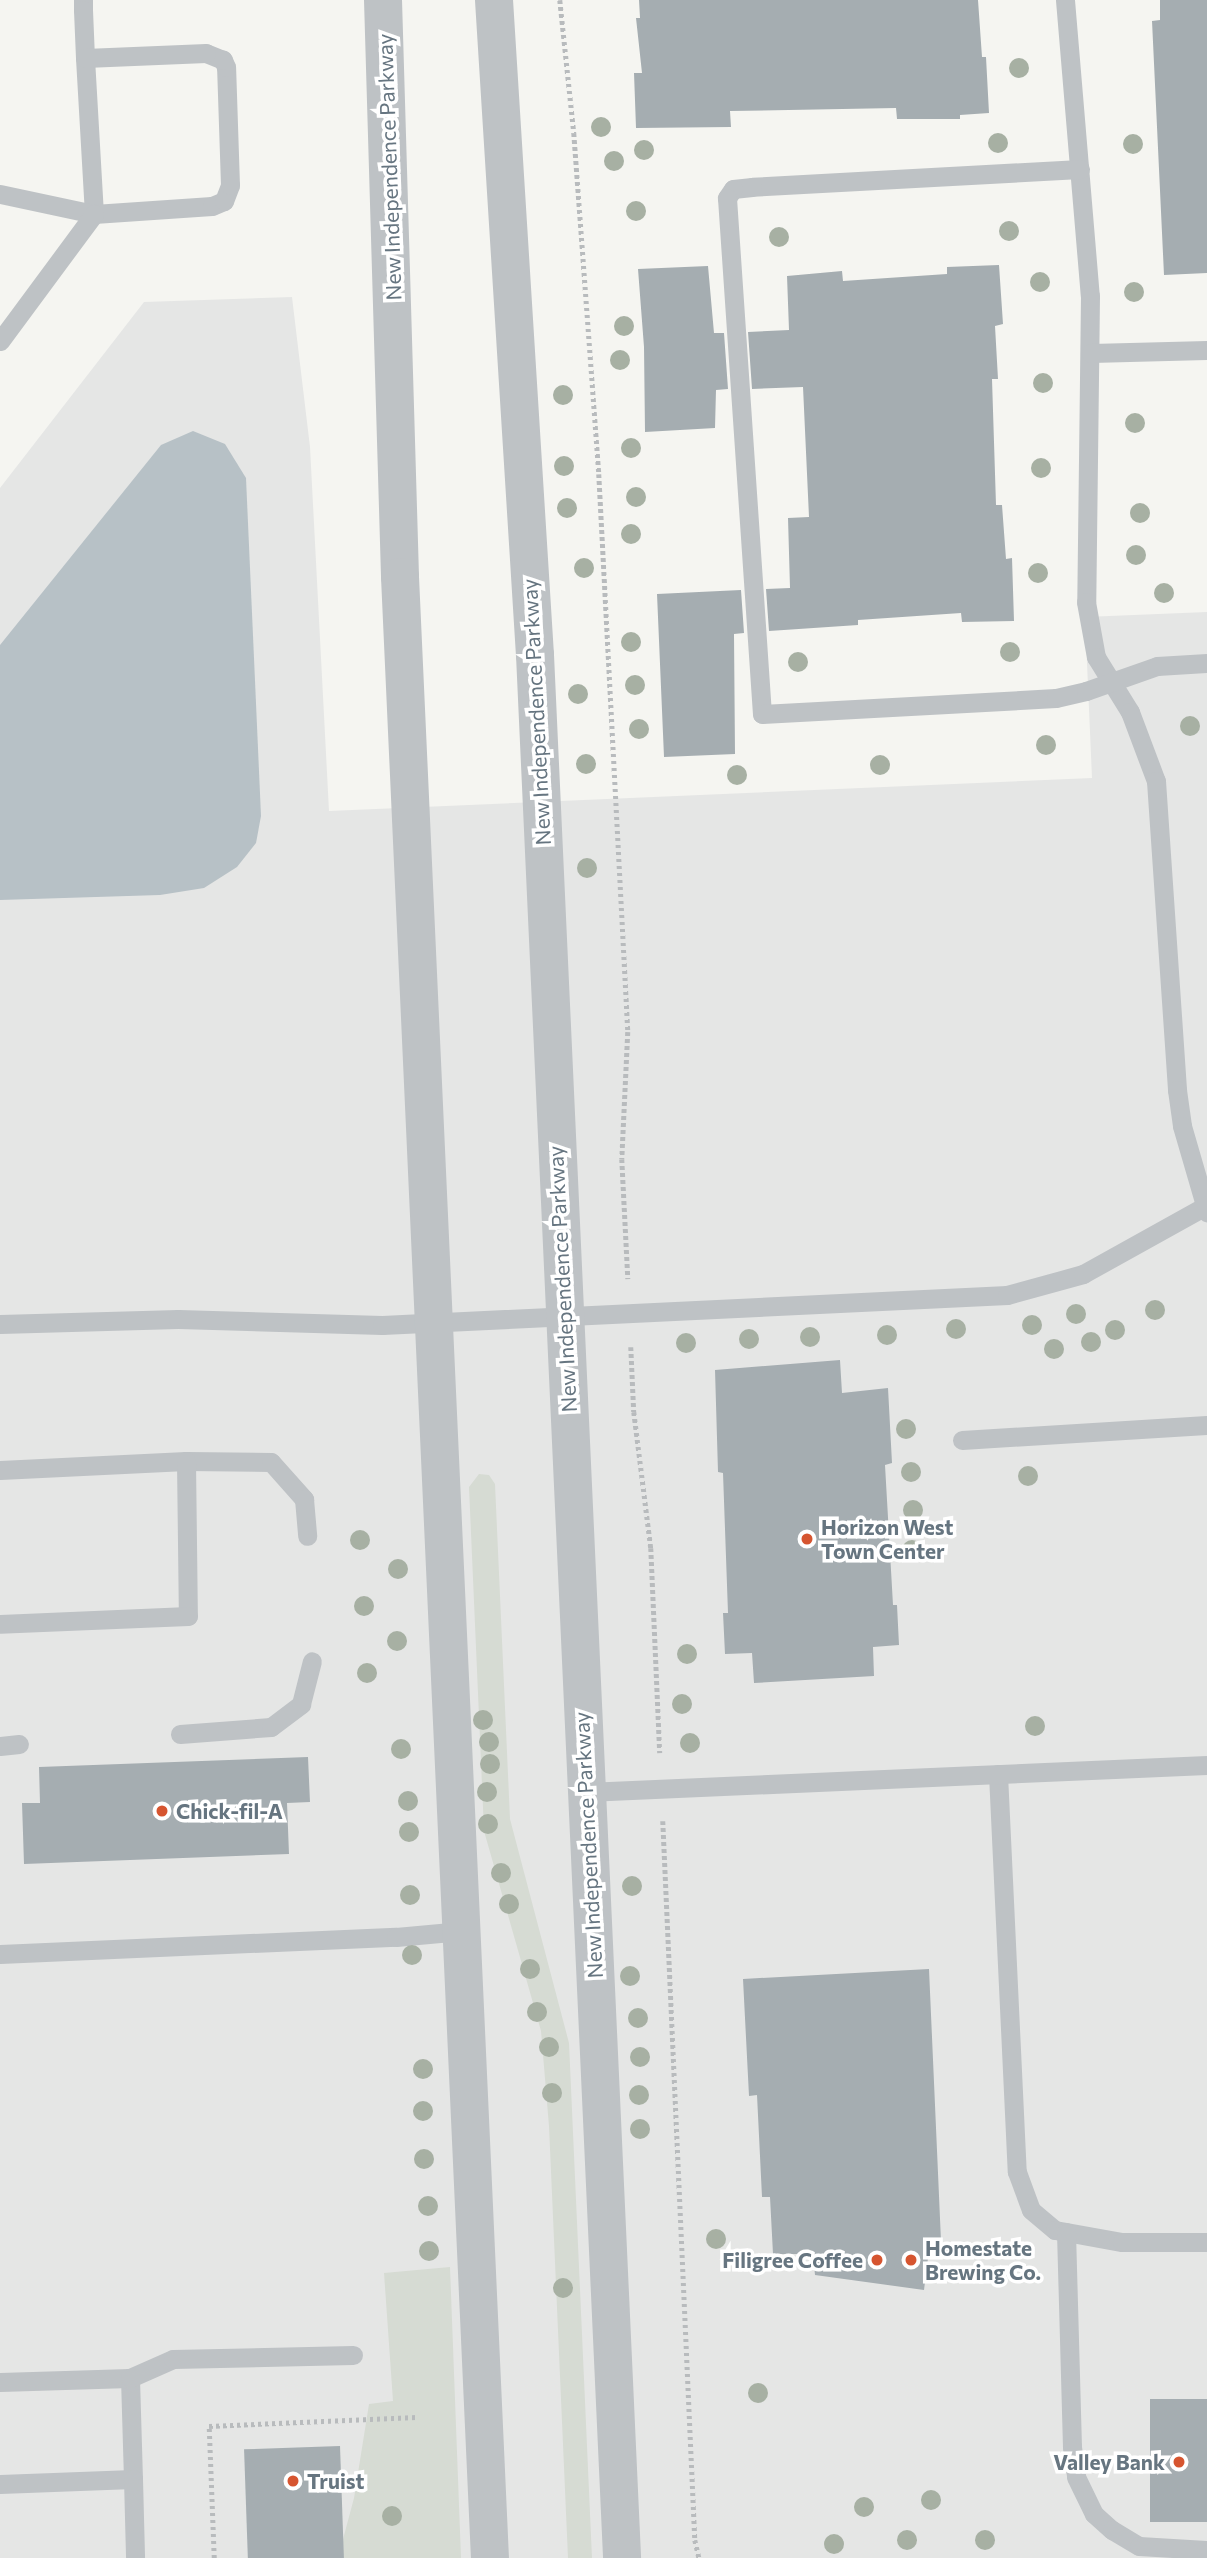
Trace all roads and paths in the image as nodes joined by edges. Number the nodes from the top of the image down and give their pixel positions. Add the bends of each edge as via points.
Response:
1 (83, 0) edge
2 (383, 0) edge
3 (494, 0) edge
4 (1065, 0) edge
5 (85, 58) junction
6 (1080, 169) junction
7 (0, 194) edge
8 (94, 214) junction
9 (0, 341) edge
10 (1207, 350) edge
11 (1091, 353) junction
12 (1207, 663) edge
13 (1109, 681) junction
14 (1206, 1207) edge
15 (564, 1318) junction
16 (434, 1323) junction
17 (0, 1324) edge
18 (1207, 1425) edge
19 (962, 1440) dead end
20 (186, 1461) junction
21 (0, 1469) edge
22 (307, 1536) dead end
23 (0, 1624) edge
24 (312, 1661) dead end
25 (180, 1734) dead end
26 (1207, 1765) edge
27 (998, 1774) junction
28 (586, 1792) junction
29 (461, 1931) junction
30 (0, 1954) edge
31 (1066, 2232) junction
32 (1207, 2242) edge
33 (353, 2354) dead end
34 (130, 2378) junction
35 (0, 2382) edge
36 (417, 2417) dead end
37 (132, 2479) junction
38 (0, 2484) edge
39 (1207, 2550) edge
40 (135, 2558) edge
41 (214, 2558) edge
42 (490, 2558) edge
43 (622, 2558) edge

1 - 5 lane
2 - 16 street, New Independence Parkway via 400,577
3 - 15 street, New Independence Parkway via 535,655
4 - 6 lane
5 - 8 lane
5 - 8 lane via 206,53 215,54 226,67 230,185 224,201 212,206
6 - 11 lane
6 - 13 lane via 752,187 733,189 727,198 762,714 1056,698
7 - 8 lane
8 - 9 lane
10 - 11 lane
11 - 13 lane via 1086,602 1096,657
12 - 13 lane via 1157,666
13 - 14 lane via 1141,736 1156,781 1177,1090 1182,1126
14 - 15 lane via 1083,1274 1007,1295
15 - 16 lane
15 - 28 street, New Independence Parkway
16 - 17 lane via 178,1319
16 - 29 street, New Independence Parkway
18 - 19 lane
20 - 21 lane
20 - 22 lane via 271,1462 304,1499
20 - 23 lane via 188,1616
24 - 25 lane via 301,1704 271,1727
26 - 27 lane
27 - 28 lane
27 - 31 lane via 1017,2172 1031,2210 1055,2230
28 - 43 street, New Independence Parkway
29 - 30 lane
29 - 42 street, New Independence Parkway
31 - 32 lane via 1122,2242
31 - 39 lane via 1076,2477 1094,2514 1139,2546
33 - 34 lane via 173,2359
34 - 35 lane
34 - 37 lane
36 - 41 path via 209,2426
37 - 38 lane
37 - 40 lane

